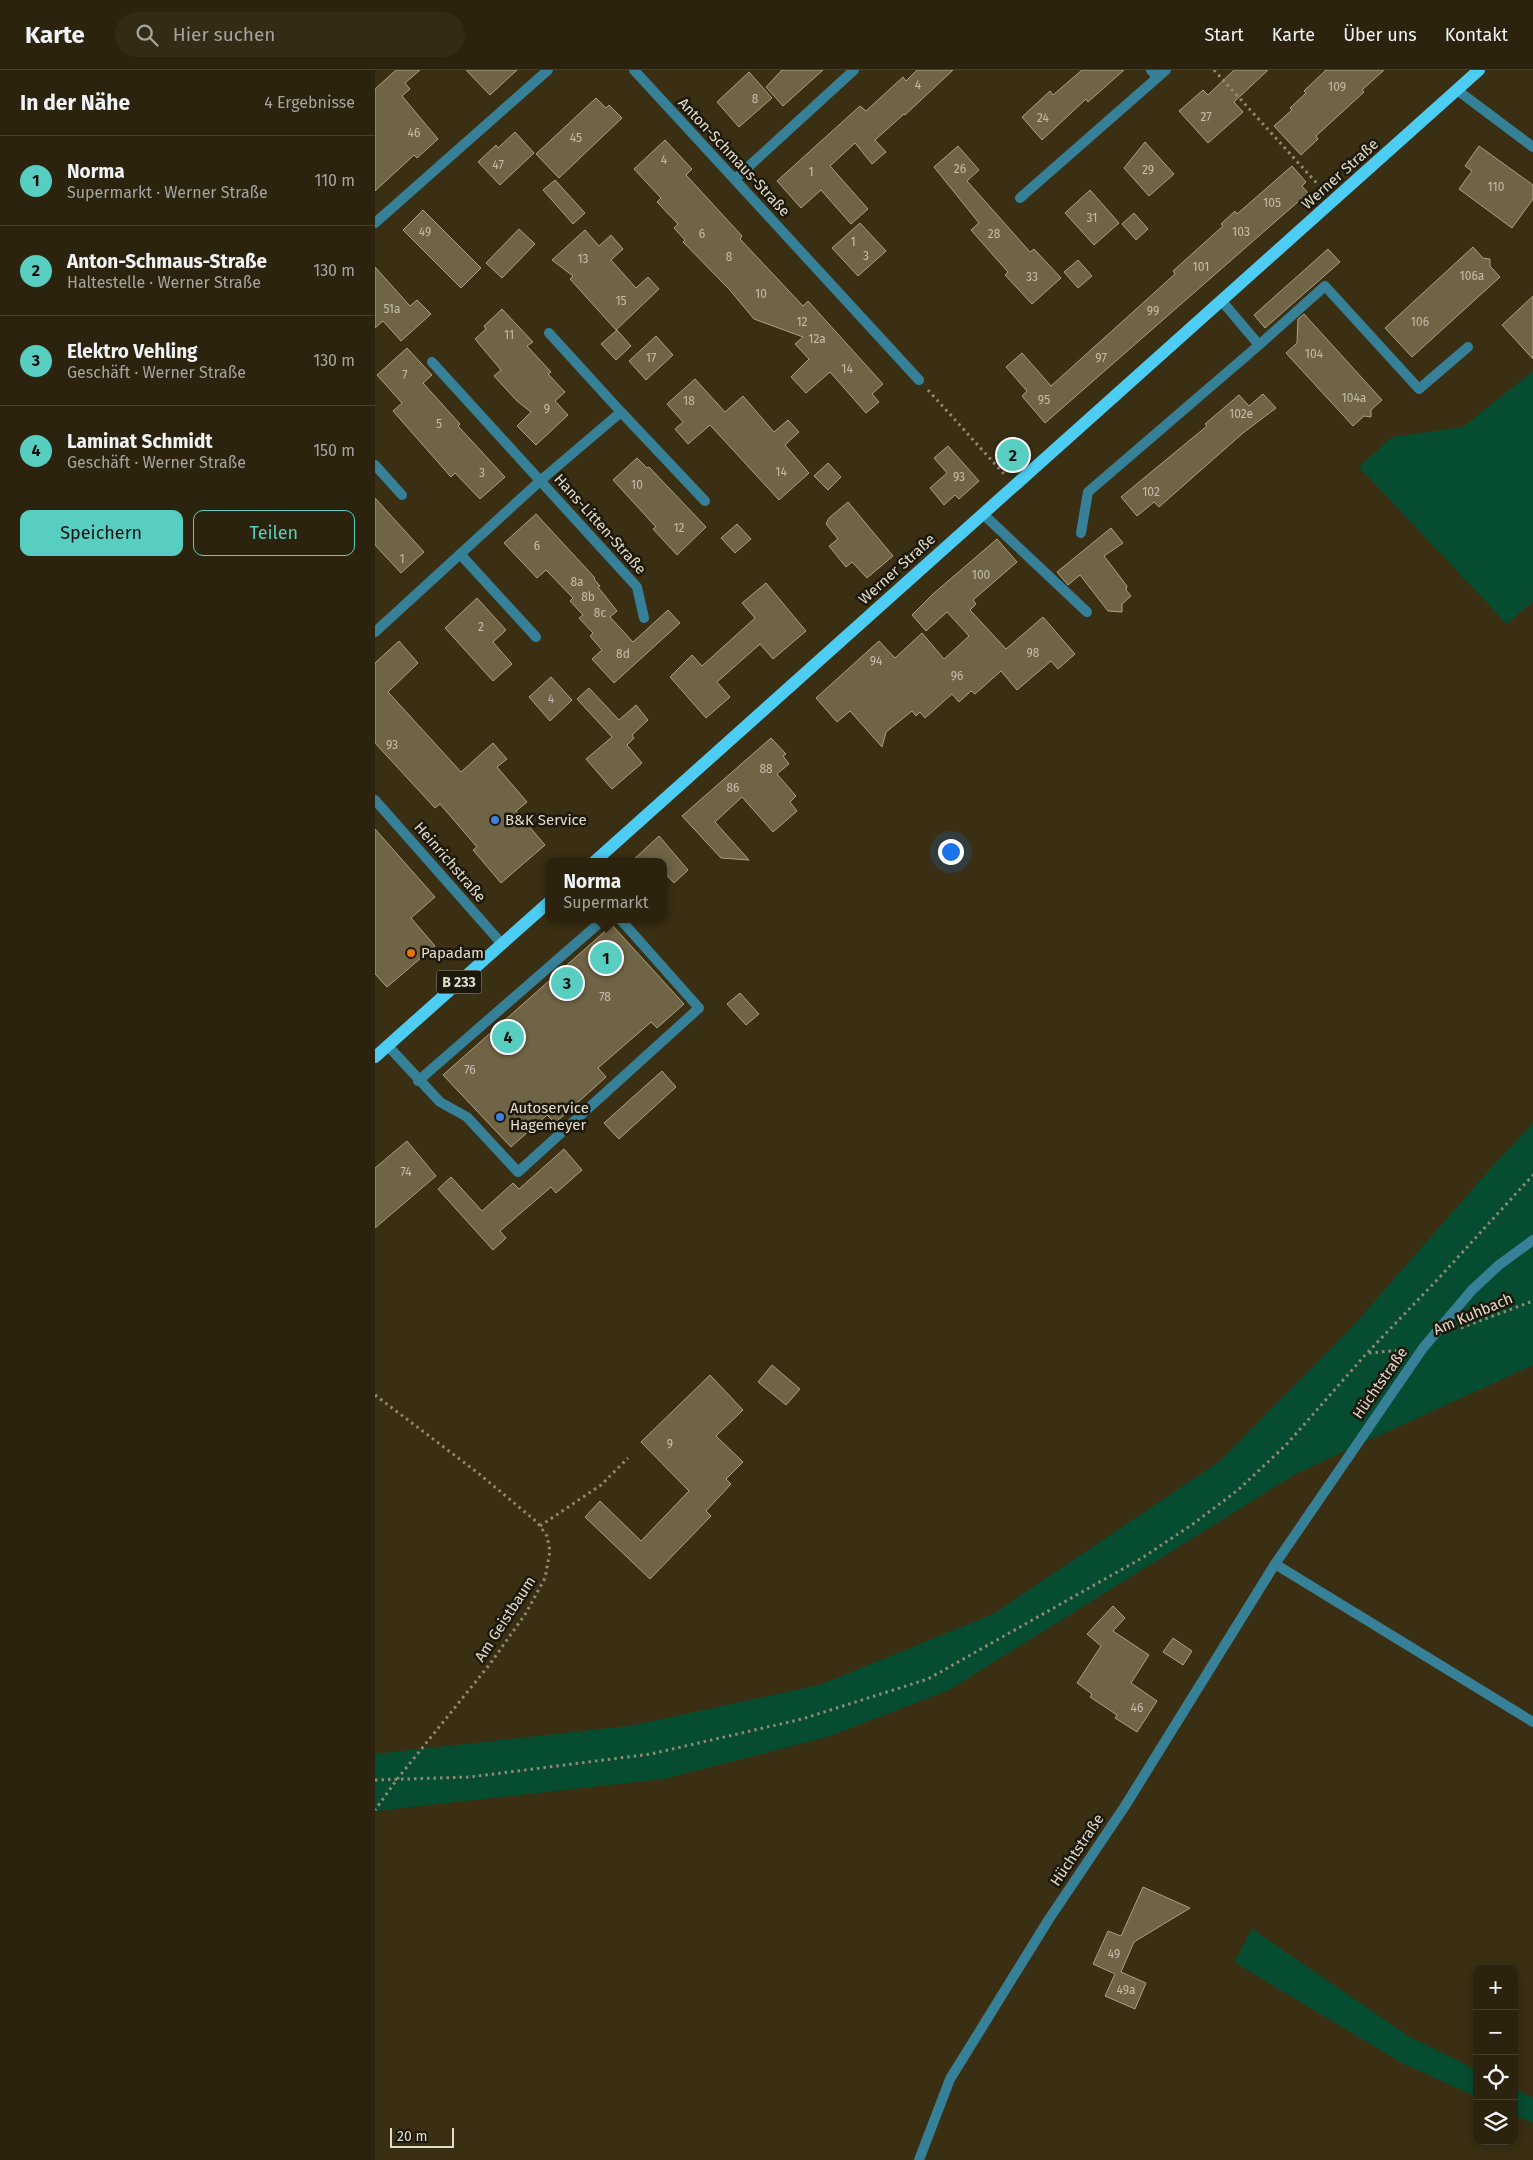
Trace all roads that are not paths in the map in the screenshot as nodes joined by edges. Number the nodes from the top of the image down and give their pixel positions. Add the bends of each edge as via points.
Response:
1 (548, 70) edge
2 (634, 70) edge
3 (853, 70) edge
4 (1166, 70) edge
5 (1479, 70) edge
6 (1154, 74) edge
7 (1457, 90) junction
8 (1533, 147) edge
9 (735, 179) junction
10 (1019, 198) dead end
11 (375, 223) edge
12 (1221, 300) junction
13 (549, 333) dead end
14 (1259, 345) junction
15 (1468, 347) dead end
16 (432, 362) dead end
17 (919, 380) road end
18 (621, 412) junction
19 (375, 465) edge
20 (540, 481) junction
21 (402, 495) dead end
22 (705, 501) dead end
23 (983, 514) junction
24 (1081, 533) dead end
25 (460, 554) junction
26 (1087, 612) dead end
27 (644, 618) dead end
28 (375, 632) edge
29 (536, 636) dead end
30 (375, 800) edge
31 (597, 858) edge
32 (545, 906) edge
33 (599, 923) edge
34 (624, 923) edge
35 (502, 944) junction
36 (388, 1046) junction
37 (375, 1057) edge
38 (418, 1081) junction
39 (1533, 1240) edge
40 (1275, 1564) junction
41 (1533, 1722) edge
42 (919, 2160) edge

1 - 11 street
2 - 9 street, Anton-Schmaus-Straße
3 - 9 street
4 - 6 street
5 - 7 main road, Werner Straße
6 - 10 street
7 - 8 street
7 - 12 main road, Werner Straße
9 - 17 street, Anton-Schmaus-Straße
12 - 14 street
12 - 23 main road, Werner Straße
13 - 18 street
14 - 15 street via 1325,286 1419,389
14 - 24 street via 1088,492
16 - 20 street, Hans-Litten-Straße
18 - 20 street, Hans-Litten-Straße
18 - 22 street
19 - 21 street
20 - 25 street, Hans-Litten-Straße
20 - 27 street, Hans-Litten-Straße via 637,587
23 - 26 street
23 - 31 main road, Werner Straße
25 - 28 street, Hans-Litten-Straße
25 - 29 street
30 - 35 street, Heinrichstraße
32 - 35 main road, B 233
33 - 38 street
34 - 38 street via 699,1008 518,1172 467,1116 440,1102
35 - 36 main road, B 233
36 - 37 main road, B 233
36 - 38 street
39 - 40 street, Hüchtstraße via 1472,1290 1423,1348
40 - 41 street
40 - 42 street, Hüchtstraße via 950,2079

